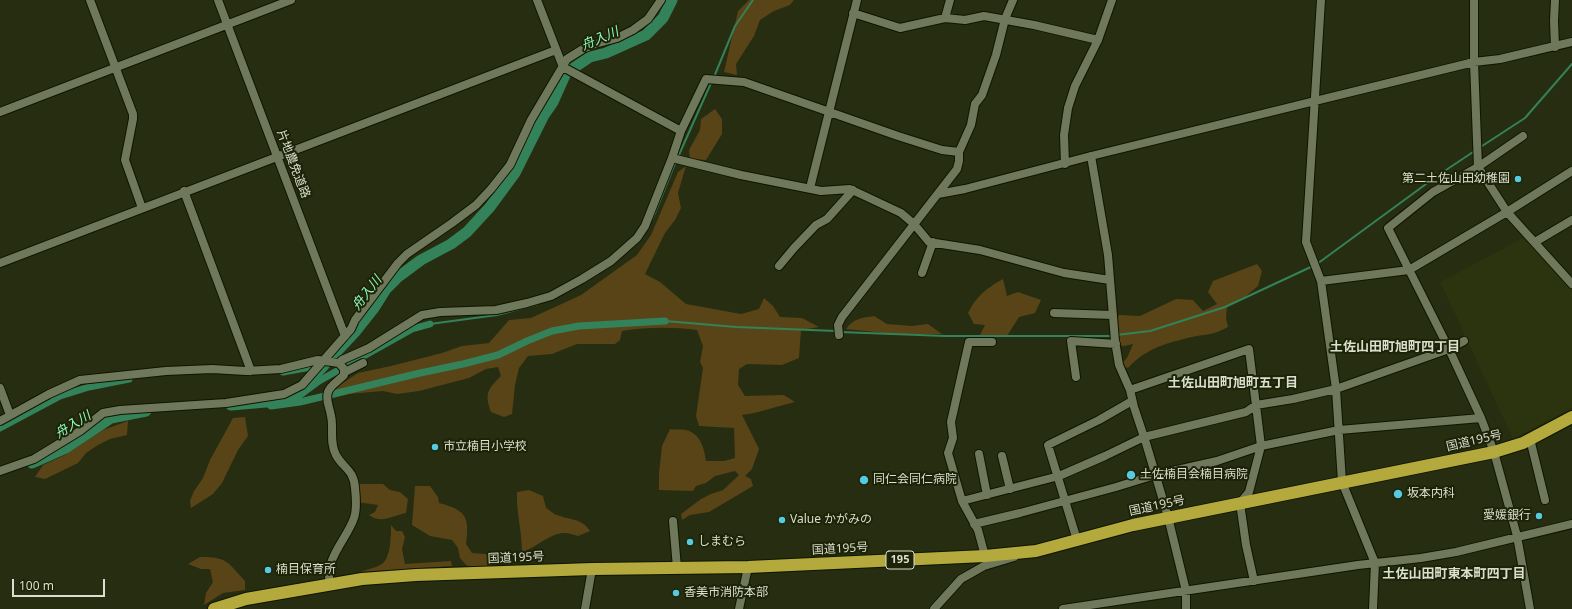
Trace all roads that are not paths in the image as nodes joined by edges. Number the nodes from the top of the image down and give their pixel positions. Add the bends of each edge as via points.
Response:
1 (90, 0) edge
2 (218, 0) edge
3 (291, 0) edge
4 (537, 0) edge
5 (661, 0) edge
6 (857, 0) edge
7 (950, 0) edge
8 (1013, 0) edge
9 (1112, 0) edge
10 (1321, 0) edge
11 (1474, 0) edge
12 (1555, 0) edge
13 (853, 13) junction
14 (945, 18) junction
15 (1005, 19) junction
16 (227, 24) junction
17 (1098, 40) junction
18 (1572, 42) edge
19 (1555, 47) junction
20 (556, 50) junction
21 (1474, 62) junction
22 (563, 67) junction
23 (116, 68) junction
24 (1314, 102) junction
25 (0, 112) edge
26 (830, 113) junction
27 (681, 131) junction
28 (1523, 136) dead end
29 (959, 152) junction
30 (277, 156) junction
31 (1091, 156) junction
32 (674, 158) junction
33 (1478, 163) junction
34 (1065, 164) junction
35 (1572, 171) edge
36 (810, 188) junction
37 (853, 190) junction
38 (184, 192) junction
39 (938, 194) junction
40 (142, 208) junction
41 (1507, 212) junction
42 (1572, 220) edge
43 (914, 224) junction
44 (933, 242) junction
45 (1535, 242) junction
46 (0, 263) edge
47 (779, 266) dead end
48 (1409, 270) junction
49 (922, 273) dead end
50 (1110, 280) junction
51 (1321, 281) junction
52 (1572, 284) edge
53 (1113, 311) junction
54 (1054, 313) dead end
55 (345, 336) junction
56 (839, 336) dead end
57 (1464, 341) dead end
58 (992, 342) dead end
59 (1115, 343) junction
60 (1449, 349) junction
61 (326, 361) junction
62 (363, 363) dead end
63 (342, 367) junction
64 (251, 370) junction
65 (1076, 376) dead end
66 (0, 388) edge
67 (1336, 389) junction
68 (1130, 390) junction
69 (1132, 401) junction
70 (1256, 405) junction
71 (10, 415) junction
72 (1572, 417) edge
73 (1481, 418) junction
74 (0, 421) edge
75 (1339, 430) junction
76 (1144, 437) junction
77 (1530, 439) junction
78 (1261, 446) junction
79 (1494, 452) junction
80 (979, 454) dead end
81 (1002, 456) dead end
82 (0, 471) edge
83 (1155, 475) junction
84 (1059, 476) junction
85 (1342, 482) junction
86 (1010, 489) junction
87 (987, 494) junction
88 (962, 500) junction
89 (1545, 500) dead end
90 (1066, 501) junction
91 (1240, 503) junction
92 (1168, 517) junction
93 (673, 521) dead end
94 (974, 524) junction
95 (1572, 524) edge
96 (1517, 536) junction
97 (1077, 540) junction
98 (1036, 551) junction
99 (985, 556) junction
100 (1374, 563) junction
101 (748, 567) junction
102 (677, 568) junction
103 (592, 570) junction
104 (1254, 581) junction
105 (330, 585) junction
106 (1186, 591) junction
107 (214, 609) edge
108 (584, 609) edge
109 (739, 609) edge
110 (934, 609) edge
111 (1063, 609) edge
112 (1186, 609) edge
113 (1372, 609) edge
114 (1530, 609) edge

1 - 23 street
2 - 16 street, 片地農免道路
3 - 16 street
4 - 20 street
5 - 22 street via 648,19 633,30 583,49 567,59
6 - 13 street
7 - 14 street
8 - 15 street
9 - 17 street
10 - 24 street
11 - 21 street
12 - 19 street
13 - 14 street via 900,28
13 - 26 street
14 - 15 street via 965,20 984,16
15 - 17 street
15 - 29 street via 996,55 982,95 975,104 971,125
16 - 23 street
16 - 30 street, 片地農免道路
17 - 34 street via 1075,86 1068,108 1064,135
18 - 19 street
19 - 21 street
20 - 22 street
20 - 30 street
21 - 24 street
21 - 33 street
22 - 27 street
22 - 55 street via 531,120 510,165 492,189 476,205 402,258
23 - 25 street
23 - 40 street via 133,114 125,160
24 - 31 street
24 - 51 street via 1306,242
26 - 27 street via 744,82 706,79
26 - 29 street via 942,150
26 - 36 street
27 - 32 street
28 - 33 street
29 - 39 street via 957,169
30 - 38 street
30 - 55 street, 片地農免道路
31 - 34 street
31 - 50 street
32 - 36 street via 741,175
32 - 63 street via 645,226 637,238 611,261 551,296 527,303 496,310 422,315 369,348 342,360
33 - 41 street
33 - 48 street via 1433,192 1388,228
34 - 39 street
35 - 41 street
36 - 37 street via 821,191
37 - 43 street via 901,213
37 - 47 street via 827,219 810,230
38 - 40 street
38 - 64 street
39 - 43 street
40 - 46 street
41 - 45 street
41 - 48 street
42 - 45 street
43 - 44 street via 929,242
43 - 56 street via 840,321
44 - 49 street
44 - 50 street via 980,250 1064,273
45 - 52 street
48 - 51 street
48 - 60 street
50 - 53 street
51 - 67 street
53 - 54 street
53 - 59 street
55 - 61 street
57 - 60 street
58 - 88 street via 969,342 951,422 952,438 948,453
59 - 65 street via 1071,341
59 - 68 street via 1119,365
60 - 67 street
60 - 73 street
61 - 63 street
61 - 64 street via 318,360 282,369
61 - 82 street via 302,385 284,394 226,403 103,413 80,431 34,459
62 - 63 street via 352,368
63 - 105 street via 342,378 327,395 332,421 332,445 335,454 354,479 356,506 354,519 330,564
64 - 71 street via 166,371 80,380
66 - 71 street
67 - 70 street
67 - 75 street
68 - 69 street
68 - 70 street via 1249,349
69 - 76 street
69 - 84 street via 1048,445
70 - 76 street via 1246,412
70 - 78 street
71 - 74 street
72 - 77 highway, 国道195号 / 195
73 - 75 street
73 - 79 street
75 - 78 street
75 - 85 street
76 - 83 street
76 - 84 street
77 - 79 highway, 国道195号 / 195
77 - 89 street
78 - 83 street via 1217,461
78 - 91 street via 1249,492
79 - 85 highway, 国道195号 / 195
79 - 96 street
80 - 87 street
81 - 86 street
83 - 90 street
83 - 92 street
84 - 86 street
84 - 90 street
85 - 91 highway, 国道195号 / 195
85 - 100 street
86 - 87 street
87 - 88 street
88 - 94 street
90 - 94 street
90 - 97 street
91 - 92 highway, 国道195号 / 195
91 - 104 street
92 - 97 highway, 国道195号 / 195
92 - 106 street
93 - 102 street
94 - 99 street
95 - 96 street
96 - 100 street via 1456,552
96 - 114 street
97 - 98 highway, 国道195号 / 195
98 - 99 highway, 国道195号 / 195
98 - 110 street via 984,566 961,579
99 - 101 highway, 国道195号 / 195
100 - 104 street
100 - 113 street
101 - 102 highway, 国道195号 / 195
101 - 109 street
102 - 103 highway, 国道195号 / 195
103 - 105 highway, 国道195号 / 195 via 416,575 362,579
103 - 108 street
104 - 106 street
105 - 107 highway, 国道195号 / 195 via 246,599
106 - 111 street
106 - 112 street

